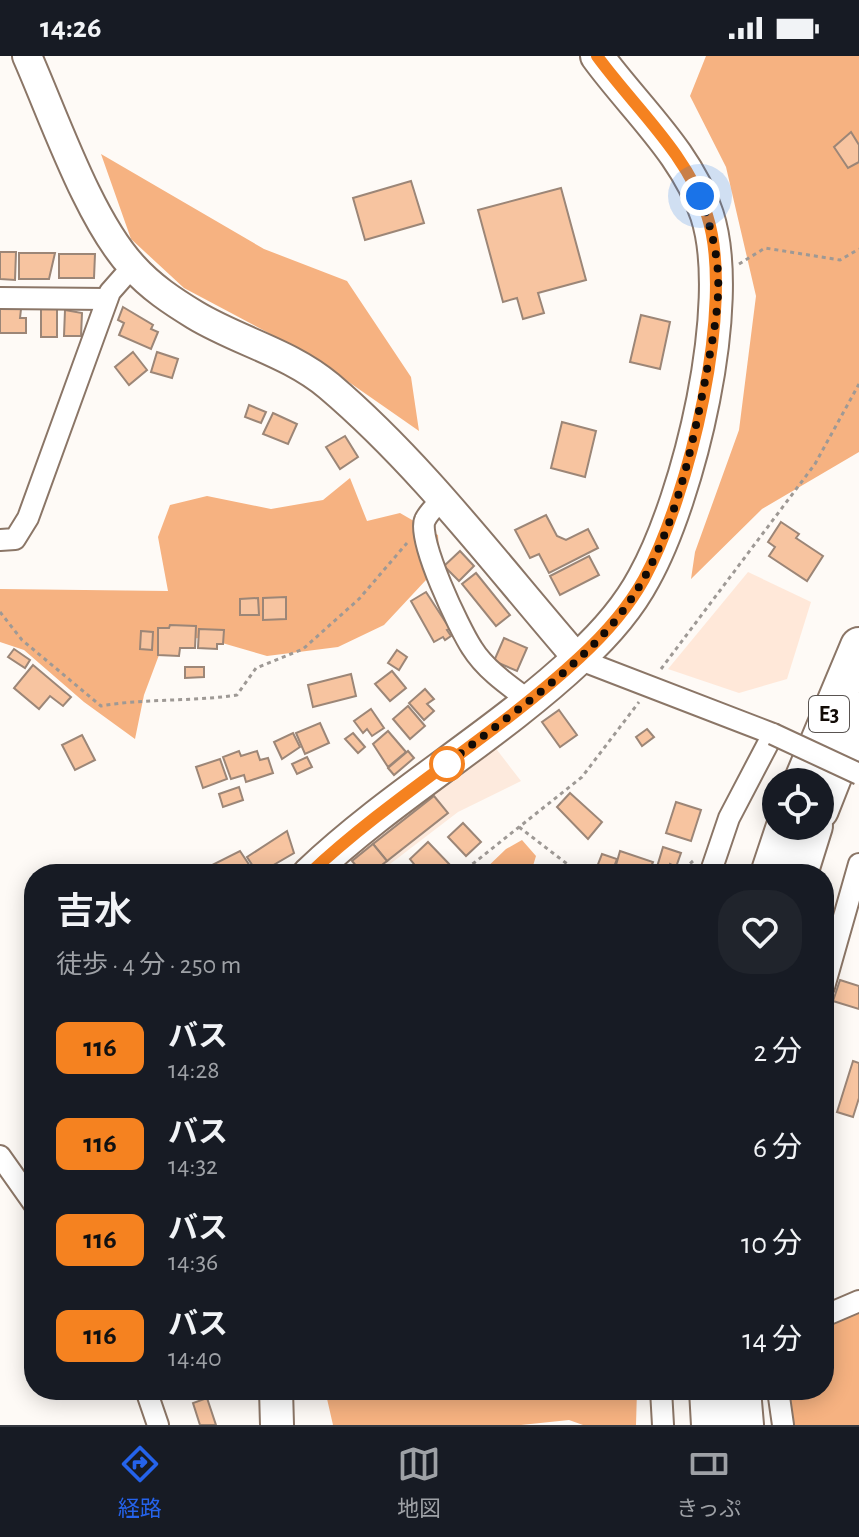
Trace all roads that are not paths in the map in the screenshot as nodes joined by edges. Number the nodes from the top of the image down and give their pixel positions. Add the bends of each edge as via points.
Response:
1 (27, 56) edge
2 (597, 56) edge
3 (132, 267) junction
4 (0, 298) edge
5 (107, 299) junction
6 (432, 511) junction
7 (0, 540) edge
8 (859, 646) edge
9 (578, 659) junction
10 (527, 699) junction
11 (859, 711) edge
12 (773, 734) junction
13 (808, 768) edge
14 (834, 774) edge
15 (859, 774) edge
16 (780, 840) edge
17 (810, 840) edge
18 (321, 864) edge
19 (713, 864) edge
20 (772, 864) edge
21 (802, 864) edge
22 (859, 864) edge
23 (834, 952) edge
24 (0, 1156) edge
25 (24, 1190) edge
26 (859, 1301) edge
27 (834, 1312) edge
28 (149, 1400) edge
29 (276, 1400) edge
30 (662, 1400) edge
31 (709, 1400) edge
32 (743, 1400) edge
33 (779, 1400) edge
34 (158, 1425) edge
35 (277, 1425) edge
36 (663, 1425) edge
37 (710, 1425) edge
38 (745, 1425) edge
39 (783, 1425) edge

1 - 3 street via 97,212
2 - 9 main road via 679,160 700,196 713,235 718,276 713,338 694,438 666,530 631,600
3 - 5 street
3 - 6 street via 198,317 325,382 394,447
4 - 5 street
5 - 7 street via 28,518 15,539
6 - 9 street
6 - 10 street via 424,536 455,616 473,650
8 - 13 highway, E3
9 - 10 main road
9 - 12 street
10 - 18 main road
11 - 14 highway, E3
12 - 15 street, bridge
12 - 19 street via 729,818
16 - 20 highway
17 - 21 highway
22 - 23 street
24 - 25 street
26 - 27 street
28 - 34 street
29 - 35 main road
30 - 36 street
31 - 37 highway
32 - 38 highway
33 - 39 street

